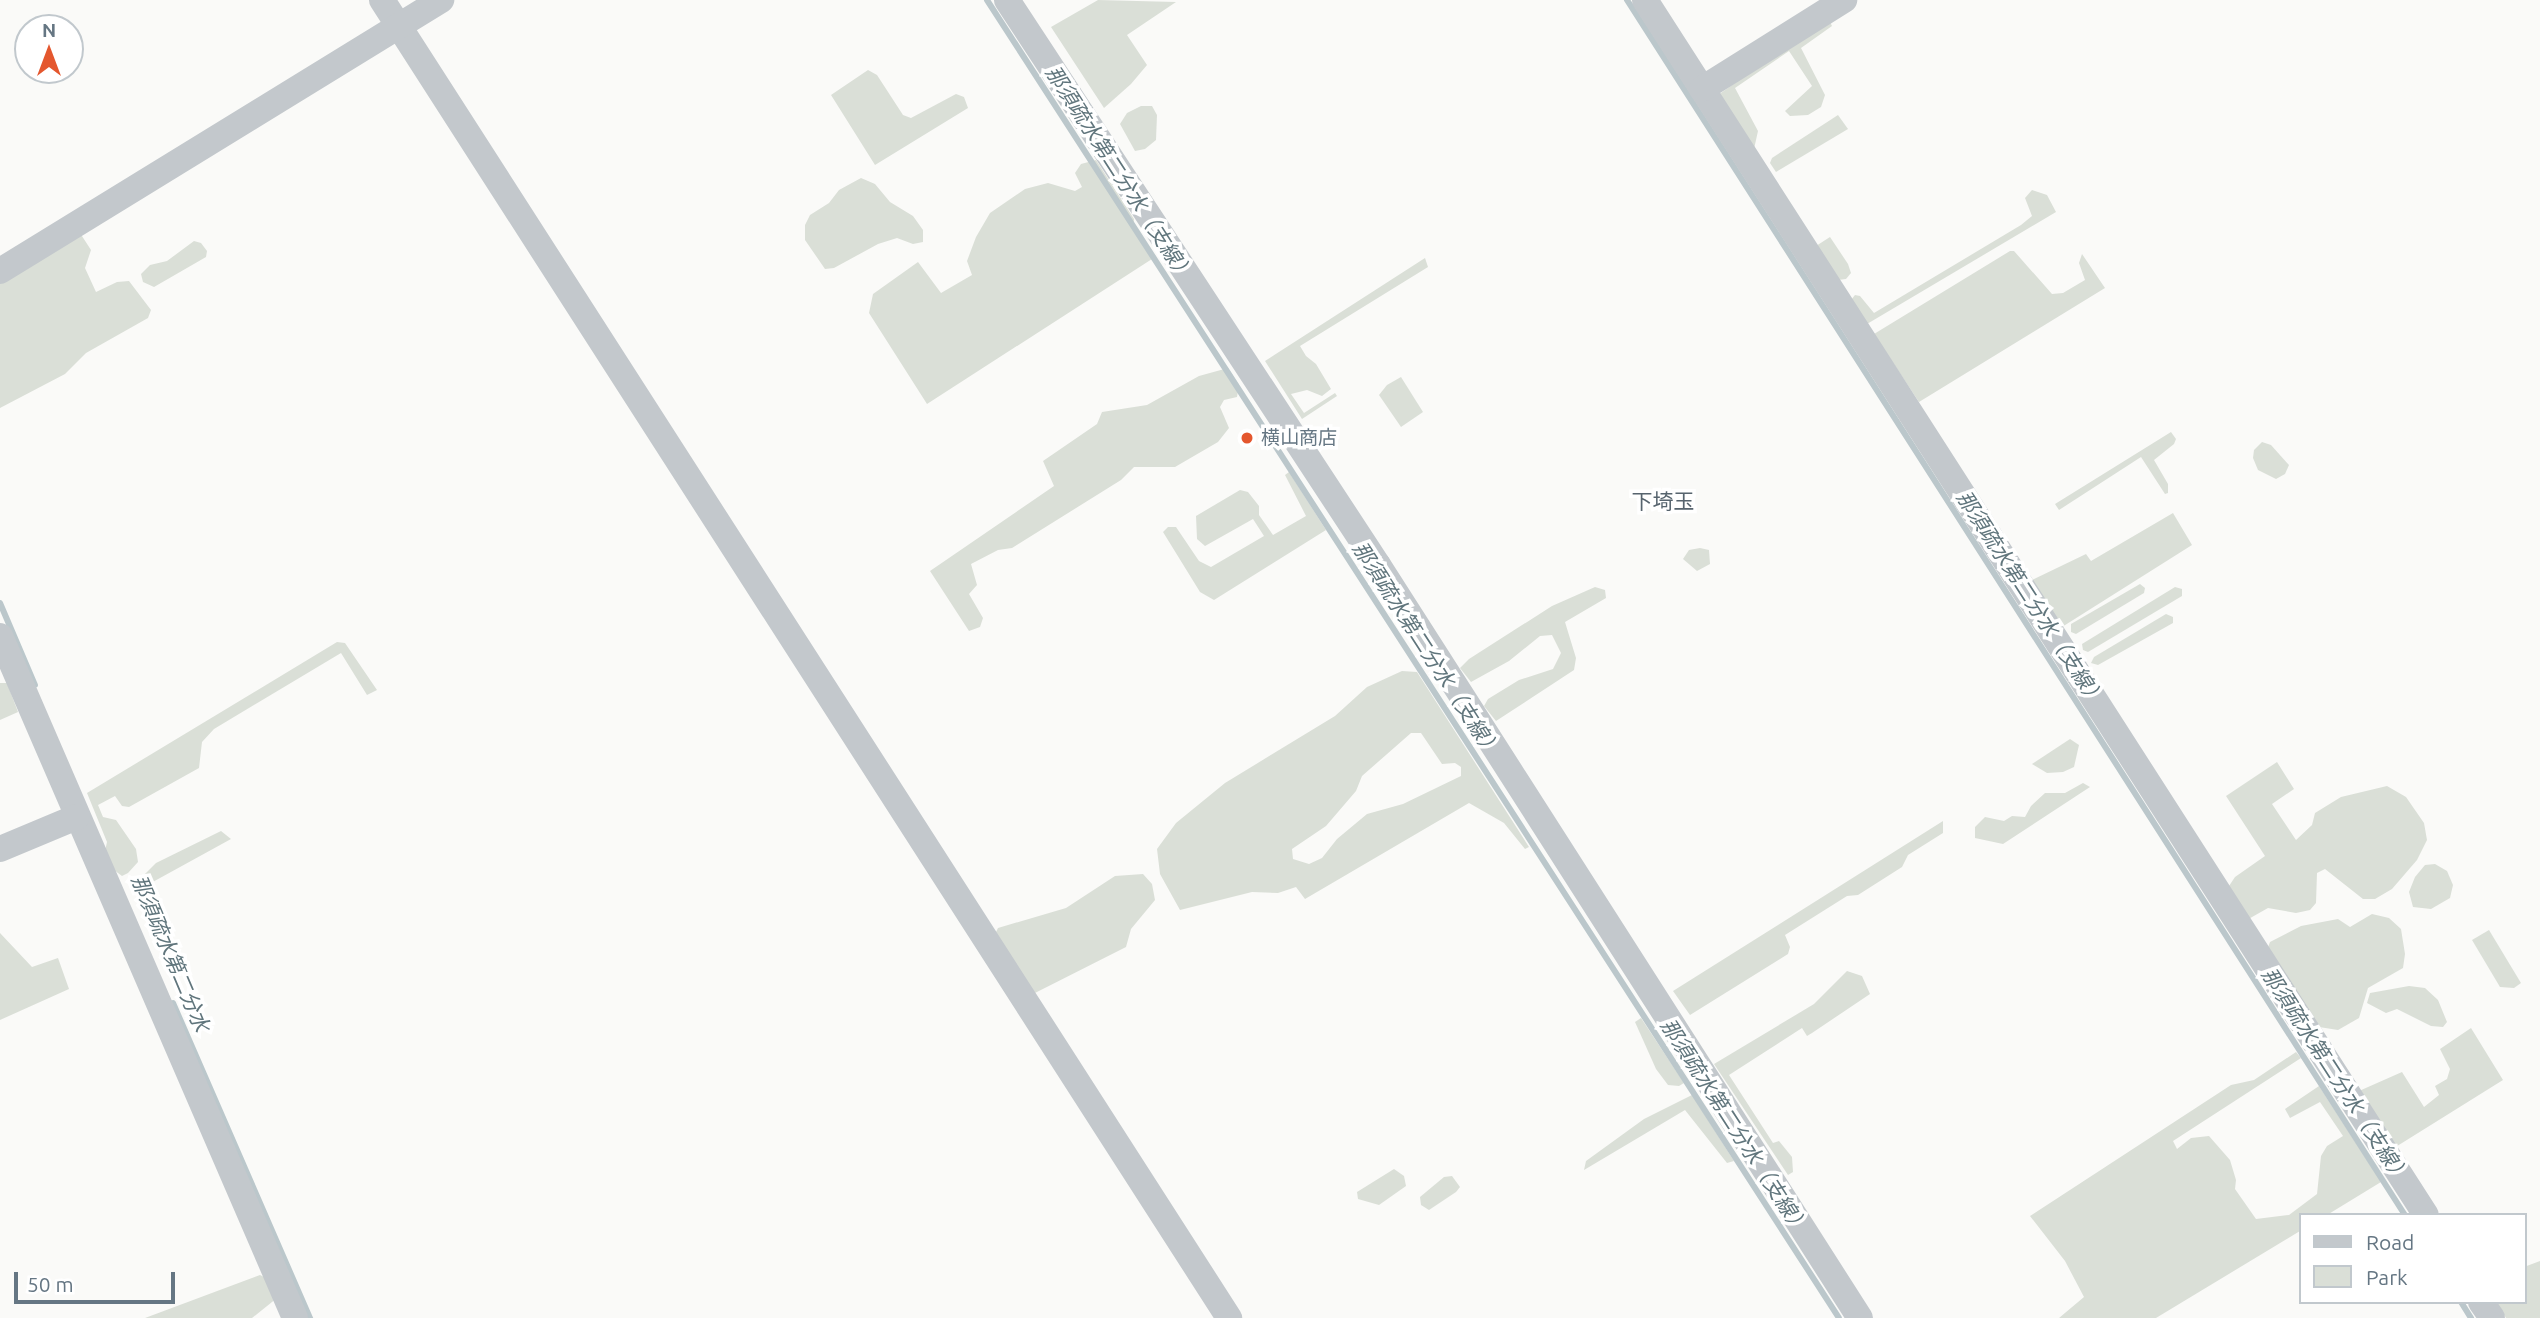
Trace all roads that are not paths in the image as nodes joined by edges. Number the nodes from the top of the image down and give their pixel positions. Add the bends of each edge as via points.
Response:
1 (382, 0) edge
2 (441, 0) edge
3 (1007, 0) edge
4 (1645, 0) edge
5 (1844, 0) edge
6 (399, 26) junction
7 (1702, 89) junction
8 (0, 271) edge
9 (0, 636) edge
10 (77, 817) junction
11 (0, 849) edge
12 (2425, 1213) edge
13 (295, 1318) edge
14 (1229, 1318) edge
15 (1860, 1318) edge

1 - 6 street
2 - 6 street
3 - 15 street via 1393,589
4 - 7 street
5 - 7 street
6 - 8 street
6 - 14 street
7 - 12 street
9 - 10 street
10 - 11 street
10 - 13 street

